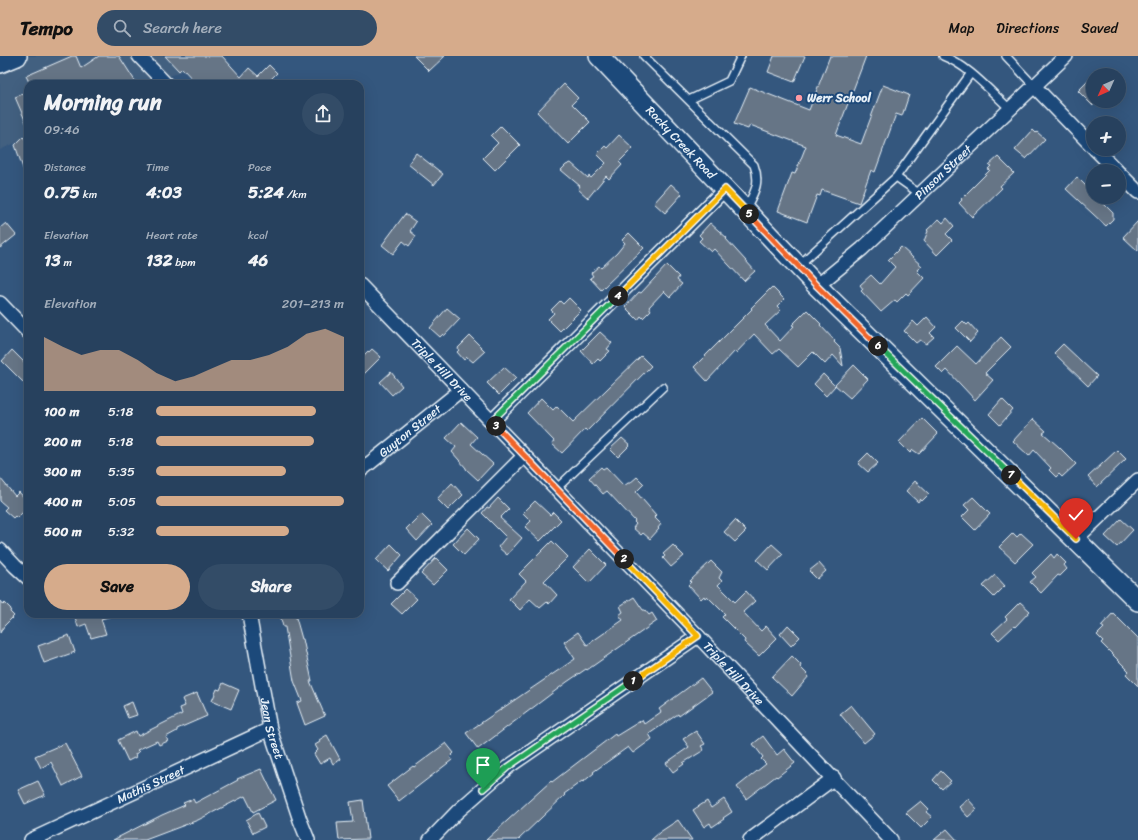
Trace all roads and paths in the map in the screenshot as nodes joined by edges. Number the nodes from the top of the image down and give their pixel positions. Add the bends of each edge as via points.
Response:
1 (17, 56) edge
2 (139, 56) edge
3 (599, 56) edge
4 (644, 56) edge
5 (741, 56) edge
6 (942, 56) edge
7 (1006, 56) edge
8 (1066, 56) edge
9 (0, 63) edge
10 (971, 73) junction
11 (162, 80) edge
12 (1034, 86) junction
13 (689, 100) junction
14 (1010, 109) junction
15 (1086, 140) edge
16 (1102, 156) edge
17 (1110, 164) edge
18 (896, 177) junction
19 (1126, 180) edge
20 (725, 189) junction
21 (1138, 192) edge
22 (920, 194) junction
23 (745, 210) junction
24 (798, 266) junction
25 (817, 286) junction
26 (364, 289) edge
27 (0, 303) edge
28 (24, 328) edge
29 (663, 387) dead end
30 (461, 390) junction
31 (491, 422) junction
32 (524, 456) junction
33 (364, 468) edge
34 (1138, 480) edge
35 (556, 489) junction
36 (1076, 539) junction
37 (0, 550) edge
38 (24, 575) edge
39 (397, 583) dead end
40 (1138, 601) edge
41 (249, 618) edge
42 (698, 636) junction
43 (270, 729) junction
44 (834, 778) junction
45 (31, 840) edge
46 (308, 840) edge
47 (430, 840) edge
48 (750, 840) edge
49 (892, 840) edge

1 - 9 street
2 - 11 street
3 - 20 street, Rocky Creek Road
4 - 13 lane
5 - 13 lane via 729,81
6 - 10 lane via 954,60
7 - 12 lane
8 - 12 street, Pinson Street
10 - 14 lane
10 - 18 lane
12 - 14 street, Pinson Street
12 - 15 street
13 - 23 lane via 754,165 757,183
14 - 22 street, Pinson Street
16 - 17 street
18 - 22 lane
18 - 24 lane
19 - 21 street
20 - 23 street, Rocky Creek Road
20 - 31 street
22 - 25 street, Pinson Street via 862,249
23 - 24 street, Rocky Creek Road
24 - 25 street, Rocky Creek Road
25 - 36 street, Rocky Creek Road
26 - 30 street, Triple Hill Drive
27 - 28 street
29 - 35 lane
30 - 31 street, Triple Hill Drive
30 - 33 street, Guyton Street
31 - 32 street, Triple Hill Drive
32 - 35 street, Triple Hill Drive
32 - 39 street
34 - 36 street
35 - 42 street, Triple Hill Drive
36 - 40 street, Rocky Creek Road
37 - 38 street
41 - 43 street, Jean Street
42 - 44 street, Triple Hill Drive
42 - 47 street via 508,767 458,811
43 - 45 street, Mathis Street
43 - 46 street, Jean Street
44 - 48 street
44 - 49 street, Triple Hill Drive

